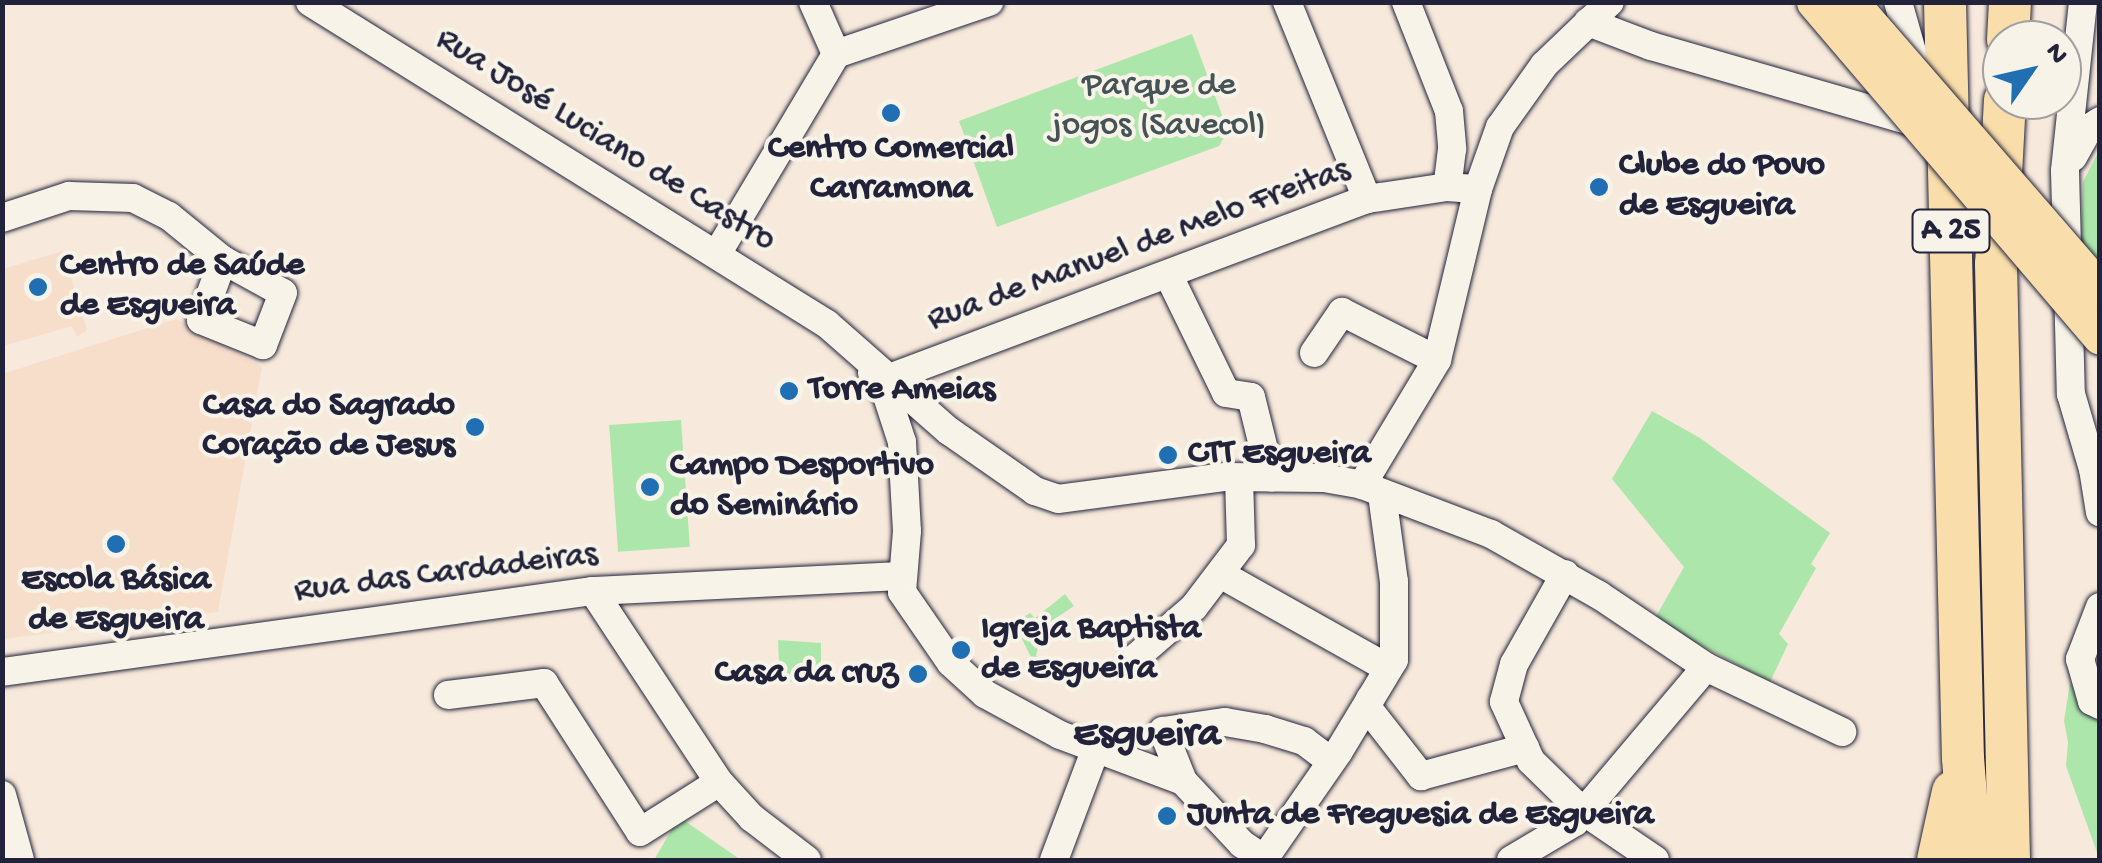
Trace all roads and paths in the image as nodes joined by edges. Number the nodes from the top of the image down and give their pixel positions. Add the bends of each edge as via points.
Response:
1 (310, 2) edge
2 (813, 2) edge
3 (988, 2) edge
4 (1287, 2) edge
5 (1406, 2) edge
6 (1610, 2) edge
7 (1814, 2) edge
8 (1851, 2) edge
9 (1898, 2) edge
10 (1945, 2) edge
11 (2082, 2) edge
12 (1588, 22) junction
13 (836, 54) junction
14 (2092, 59) edge
15 (1921, 82) junction
16 (2004, 120) edge
17 (2100, 120) edge
18 (1918, 123) junction
19 (2064, 171) junction
20 (1447, 187) junction
21 (1478, 189) junction
22 (1367, 200) junction
23 (2, 218) edge
24 (717, 254) junction
25 (223, 260) dead end
26 (1168, 274) junction
27 (2100, 289) edge
28 (2100, 337) edge
29 (858, 350) junction
30 (1314, 353) dead end
31 (1437, 360) junction
32 (889, 378) junction
33 (926, 412) junction
34 (896, 424) junction
35 (2096, 475) edge
36 (1271, 478) junction
37 (1239, 479) junction
38 (1372, 490) junction
39 (2100, 512) edge
40 (1565, 574) junction
41 (1222, 575) junction
42 (902, 576) junction
43 (593, 591) junction
44 (2100, 606) edge
45 (1134, 659) dead end
46 (1706, 667) junction
47 (1388, 668) junction
48 (2, 672) edge
49 (448, 696) dead end
50 (1370, 700) junction
51 (2100, 705) edge
52 (2008, 722) junction
53 (1842, 732) dead end
54 (1525, 748) junction
55 (1095, 751) junction
56 (1963, 758) junction
57 (1332, 761) junction
58 (1183, 781) junction
59 (719, 782) junction
60 (2, 794) edge
61 (1579, 816) junction
62 (20, 860) edge
63 (807, 860) edge
64 (1054, 860) edge
65 (1265, 860) edge
66 (1512, 860) edge
67 (1655, 860) edge
68 (1938, 860) edge
69 (1971, 860) edge
70 (2009, 860) edge
71 (2034, 860) edge

1 - 24 street, Rua José Luciano de Castro
2 - 13 street
3 - 13 street
4 - 22 street
5 - 20 street via 1449,111
6 - 12 street
7 - 18 main road, bridge
8 - 15 main road, bridge
9 - 15 street
10 - 56 highway, A 25
11 - 14 street
12 - 18 street
12 - 21 street via 1523,90 1500,127
13 - 24 street
14 - 19 street
15 - 27 main road, bridge
16 - 52 highway, A 25 via 1996,264
17 - 19 street via 2088,128
18 - 28 main road, bridge
19 - 35 street via 2071,394
20 - 21 street, Rua de Manuel de Melo Freitas
20 - 22 street, Rua de Manuel de Melo Freitas
21 - 31 street
22 - 26 street, Rua de Manuel de Melo Freitas
23 - 25 street via 69,196 132,198 169,216
24 - 29 street, Rua José Luciano de Castro
26 - 32 street, Rua de Manuel de Melo Freitas
26 - 36 street via 1226,393 1252,397
29 - 32 street, Rua José Luciano de Castro
29 - 34 street
30 - 31 street via 1342,312
31 - 38 street
32 - 33 street, Rua José Luciano de Castro
33 - 34 street
33 - 37 street, Rua José Luciano de Castro via 1034,491 1058,499
34 - 42 street via 907,532
35 - 39 street
36 - 37 street, Rua José Luciano de Castro
36 - 38 street, Rua José Luciano de Castro via 1324,478
37 - 41 street via 1242,545
38 - 40 street, Rua José Luciano de Castro via 1491,534
38 - 47 street via 1394,582 1394,660
40 - 46 street, Rua José Luciano de Castro
40 - 54 street via 1504,690
41 - 45 street via 1166,636
41 - 47 street
42 - 43 street, Rua das Cardadeiras
42 - 55 street via 911,610 951,663 985,694
43 - 48 street, Rua das Cardadeiras
43 - 59 street
44 - 51 street via 2080,659 2092,701
46 - 53 street, Rua José Luciano de Castro
46 - 61 street
47 - 50 street
49 - 59 street via 544,684 640,832
50 - 54 street via 1367,707 1420,776
50 - 57 street
52 - 70 highway, A 25
52 - 71 highway
54 - 61 street
55 - 58 street
55 - 64 street
56 - 68 highway
56 - 69 highway, A 25
57 - 58 street via 1304,741 1225,722 1163,731
57 - 65 street
58 - 65 street
59 - 63 street via 752,818
60 - 62 street
61 - 66 street
61 - 67 street

